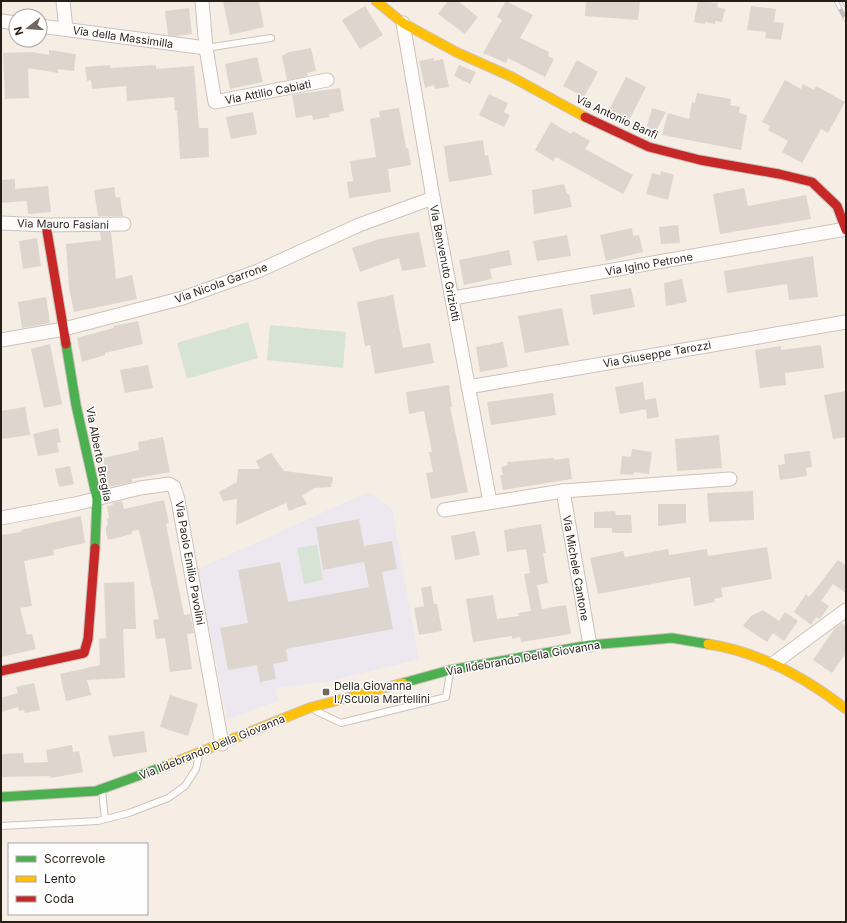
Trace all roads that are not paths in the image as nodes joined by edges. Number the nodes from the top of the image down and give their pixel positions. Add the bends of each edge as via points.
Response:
1 (63, 1) edge
2 (202, 1) edge
3 (376, 1) edge
4 (402, 23) junction
5 (48, 27) edge
6 (66, 29) junction
7 (271, 38) dead end
8 (206, 48) junction
9 (327, 80) dead end
10 (433, 198) junction
11 (1, 223) edge
12 (124, 224) dead end
13 (46, 225) junction
14 (846, 230) edge
15 (453, 298) junction
16 (846, 322) edge
17 (64, 329) junction
18 (1, 340) edge
19 (468, 387) junction
20 (730, 479) dead end
21 (563, 491) junction
22 (97, 499) junction
23 (490, 502) junction
24 (444, 510) dead end
25 (1, 518) edge
26 (846, 610) edge
27 (590, 645) junction
28 (774, 663) junction
29 (450, 670) junction
30 (1, 671) edge
31 (309, 708) junction
32 (846, 709) edge
33 (222, 744) junction
34 (200, 753) junction
35 (102, 789) junction
36 (1, 796) edge
37 (105, 819) junction
38 (1, 826) edge

1 - 6 street
2 - 8 street
3 - 4 street, Via Antonio Banfi
4 - 10 street, Via Benvenuto Griziotti
4 - 14 street, Via Antonio Banfi via 649,147 700,160 812,182 837,206
5 - 6 street, Via della Massimilla
6 - 8 street, Via della Massimilla
7 - 8 lane
8 - 9 street, Via Attilio Cabiati via 215,102
10 - 15 street, Via Benvenuto Griziotti
10 - 17 street, Via Nicola Garrone via 359,225 258,271 183,298
11 - 13 street, Via Mauro Fasiani
12 - 13 street, Via Mauro Fasiani
13 - 17 street, Via Alberto Breglia
14 - 15 street, Via Igino Petrone
15 - 19 street, Via Benvenuto Griziotti
16 - 19 street, Via Giuseppe Tarozzi
17 - 18 street, Via Nicola Garrone
17 - 22 street, Via Alberto Breglia via 79,419
19 - 23 street, Via Benvenuto Griziotti
20 - 21 street
21 - 23 street
21 - 27 street, Via Michele Cantone
22 - 25 street, Via Paolo Emilio Pavolini
22 - 30 street, Via Alberto Breglia via 94,577 85,652
22 - 33 street, Via Paolo Emilio Pavolini via 156,486 169,484 174,487
23 - 24 street
26 - 28 street
27 - 28 street, Via Ildebrando Della Giovanna via 672,638 723,646
27 - 29 street, Via Ildebrando Della Giovanna
28 - 32 street, Via Ildebrando Della Giovanna via 823,691
29 - 31 street, Via Ildebrando Della Giovanna
29 - 31 lane via 446,697 340,723
31 - 33 street, Via Ildebrando Della Giovanna
33 - 34 street, Via Ildebrando Della Giovanna
34 - 35 street, Via Ildebrando Della Giovanna
34 - 37 lane via 196,769 185,786 168,798
35 - 36 street, Via Ildebrando Della Giovanna
35 - 37 lane
37 - 38 lane

